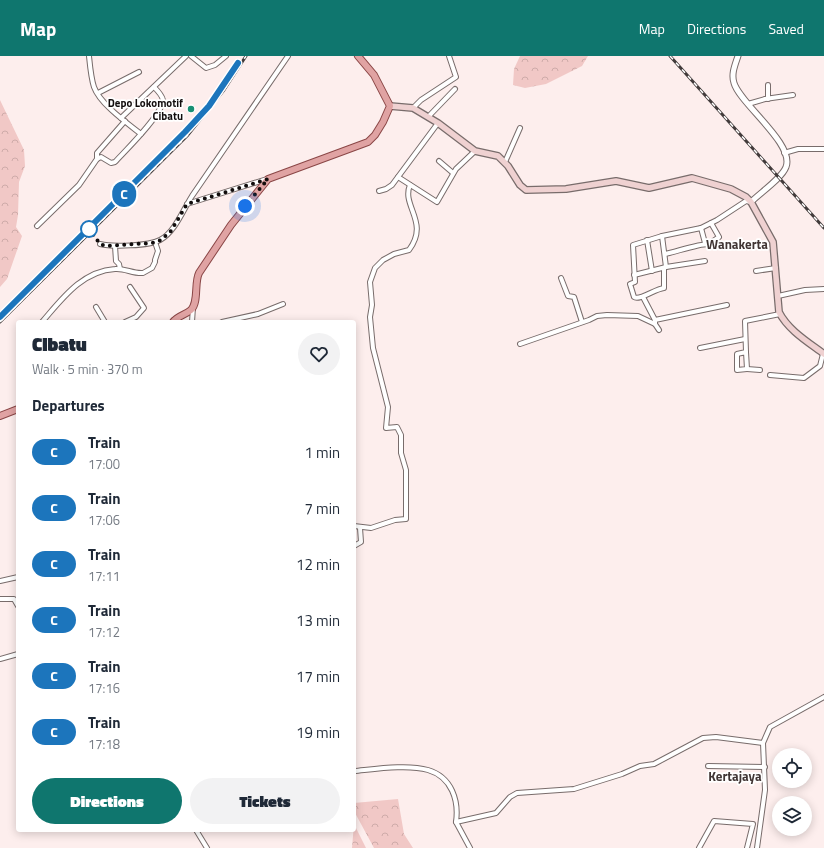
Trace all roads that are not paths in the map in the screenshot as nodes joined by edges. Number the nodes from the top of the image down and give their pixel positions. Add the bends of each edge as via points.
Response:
1 (89, 56) edge
2 (186, 56) edge
3 (191, 56) edge
4 (226, 56) edge
5 (288, 56) edge
6 (358, 56) edge
7 (450, 56) edge
8 (738, 56) edge
9 (139, 72) dead end
10 (768, 85) dead end
11 (154, 87) junction
12 (455, 89) dead end
13 (98, 93) junction
14 (793, 95) dead end
15 (768, 99) junction
16 (748, 104) junction
17 (390, 106) junction
18 (413, 108) junction
19 (428, 117) junction
20 (121, 118) junction
21 (125, 121) junction
22 (438, 123) junction
23 (520, 128) dead end
24 (141, 134) junction
25 (824, 149) edge
26 (475, 151) junction
27 (784, 153) junction
28 (97, 159) junction
29 (439, 161) dead end
30 (505, 162) junction
31 (453, 173) junction
32 (398, 177) junction
33 (268, 179) junction
34 (410, 185) junction
35 (378, 191) dead end
36 (751, 202) junction
37 (187, 204) junction
38 (711, 223) junction
39 (37, 226) dead end
40 (701, 228) junction
41 (662, 236) junction
42 (647, 240) junction
43 (155, 242) junction
44 (705, 243) junction
45 (100, 244) dead end
46 (115, 246) junction
47 (665, 254) junction
48 (705, 261) dead end
49 (665, 268) junction
50 (776, 268) junction
51 (120, 269) junction
52 (652, 271) junction
53 (756, 271) dead end
54 (634, 275) junction
55 (561, 278) dead end
56 (130, 287) dead end
57 (824, 290) edge
58 (778, 296) junction
59 (643, 297) junction
60 (283, 304) dead end
61 (727, 305) dead end
62 (193, 306) junction
63 (96, 307) dead end
64 (780, 314) junction
65 (137, 316) junction
66 (44, 320) edge
67 (104, 320) edge
68 (129, 320) edge
69 (138, 320) edge
70 (175, 320) edge
71 (192, 320) edge
72 (231, 320) edge
73 (582, 322) junction
74 (655, 322) junction
75 (659, 330) dead end
76 (745, 339) junction
77 (520, 344) dead end
78 (700, 348) dead end
79 (746, 352) junction
80 (824, 354) edge
81 (747, 369) junction
82 (760, 370) dead end
83 (770, 375) dead end
84 (16, 410) edge
85 (0, 416) edge
86 (356, 527) edge
87 (360, 528) junction
88 (356, 545) edge
89 (16, 577) edge
90 (0, 581) edge
91 (0, 600) edge
92 (16, 602) edge
93 (16, 655) edge
94 (0, 659) edge
95 (824, 697) edge
96 (763, 743) junction
97 (708, 766) dead end
98 (765, 767) junction
99 (356, 771) edge
100 (456, 822) junction
101 (197, 832) edge
102 (207, 848) edge
103 (470, 848) edge
104 (699, 848) edge
105 (746, 848) edge
106 (757, 848) edge

1 - 13 street via 93,85
2 - 11 street
3 - 4 street via 206,68
5 - 37 street
6 - 17 main road via 374,75
7 - 18 street via 456,77
8 - 16 street via 733,74 734,83
9 - 13 street
10 - 15 street
11 - 20 street
11 - 24 street via 162,97 162,102 160,109
12 - 19 street
13 - 20 street
14 - 15 street
15 - 16 street
16 - 27 street via 773,134
17 - 18 main road
17 - 33 main road via 375,135 368,142
18 - 19 main road
19 - 22 main road
20 - 21 street
21 - 24 street
21 - 28 street via 97,153
22 - 26 main road
22 - 32 street
23 - 30 street
24 - 28 street via 115,162 111,163 101,157
25 - 27 street via 798,149
26 - 30 main road via 495,154
26 - 31 street
27 - 36 street via 786,168
28 - 39 street via 79,185
29 - 31 street
30 - 36 main road via 526,190 572,189 616,180 649,188 692,178 731,189
31 - 34 street via 437,202
32 - 34 street
32 - 35 street via 389,187
33 - 37 street
33 - 62 main road via 231,225 199,273
34 - 87 street via 408,193 417,224 416,238 409,250 391,255 375,268 371,277 370,293 373,348 388,407 386,428 397,427 401,438 401,453 406,470 406,519 395,520 374,528
36 - 38 street via 746,201
36 - 50 main road via 773,242
37 - 43 street via 171,231
38 - 40 street
38 - 44 street via 719,237 709,244
40 - 41 street
40 - 44 street
41 - 42 street
41 - 47 street
42 - 52 street
42 - 54 street via 632,245
43 - 46 street
43 - 51 street via 158,251 152,268 143,274
44 - 47 street
45 - 46 street
46 - 51 street via 116,261
47 - 49 street
48 - 49 street
49 - 52 street
49 - 59 street via 664,288
50 - 53 street
50 - 58 main road
51 - 66 street via 101,271 74,286
52 - 54 street
54 - 59 street via 635,282 630,284 631,292 636,299
55 - 73 street via 568,296 574,297
56 - 65 street via 143,307
57 - 58 street via 805,290
58 - 64 main road
59 - 74 street
60 - 72 street via 258,314
61 - 74 street
62 - 70 main road
62 - 71 street
63 - 67 street
64 - 76 street via 745,321
64 - 80 main road via 795,332
65 - 68 street
65 - 69 street
73 - 74 street via 607,315 638,316
73 - 77 street
74 - 75 street
76 - 78 street
76 - 79 street
79 - 81 street
79 - 81 street via 737,354 737,370
80 - 83 street via 820,366 804,378
81 - 82 street
84 - 85 main road
86 - 87 street
87 - 88 street via 361,542
89 - 90 street
91 - 92 street via 14,599
93 - 94 street
95 - 96 street via 770,727
96 - 98 street
96 - 100 street via 716,737 703,738 654,764 640,766 574,789 517,794 496,813
97 - 98 street
98 - 106 street via 765,790
99 - 100 street via 414,768 429,770 438,775 455,794
100 - 103 street
101 - 102 street
104 - 105 street via 714,821 753,824

